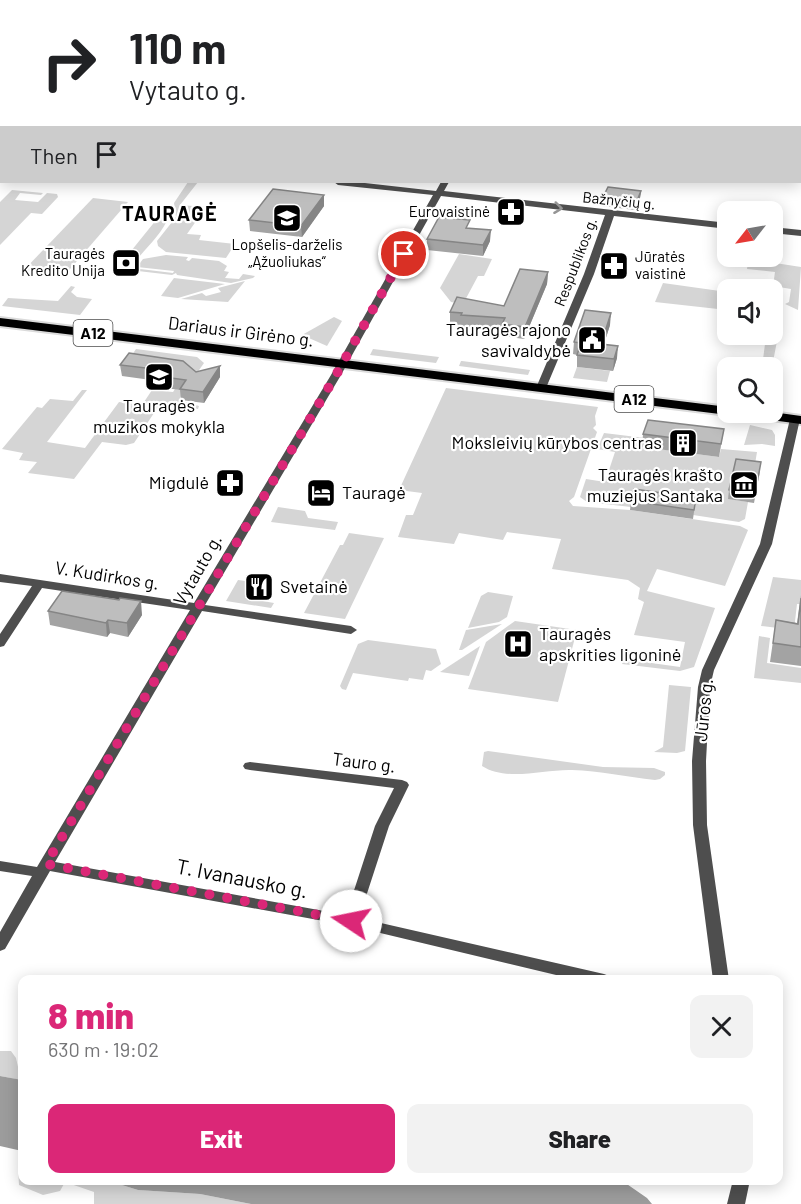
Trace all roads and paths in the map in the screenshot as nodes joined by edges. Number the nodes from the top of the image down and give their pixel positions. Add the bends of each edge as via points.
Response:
1 (346, 183) edge
2 (444, 183) edge
3 (437, 194) junction
4 (610, 214) junction
5 (717, 225) edge
6 (783, 231) edge
7 (801, 233) edge
8 (0, 322) edge
9 (343, 364) junction
10 (541, 388) junction
11 (717, 410) edge
12 (783, 417) edge
13 (798, 419) edge
14 (0, 579) edge
15 (39, 584) junction
16 (198, 608) junction
17 (351, 630) dead end
18 (0, 643) edge
19 (250, 766) dead end
20 (0, 866) edge
21 (44, 869) junction
22 (351, 921) junction
23 (0, 945) edge
24 (583, 975) edge
25 (720, 975) edge
26 (741, 1185) edge
27 (736, 1204) edge

1 - 3 street, Bažnyčių g.
2 - 3 street, Vytauto g.
3 -> 4 street, Bažnyčių g.
3 - 9 street, Vytauto g.
4 - 5 street, Bažnyčių g.
4 - 10 street, Respublikos g. via 589,276
6 - 7 street
8 - 9 highway, Dariaus ir Girėno g. / A12
9 - 10 highway, Dariaus ir Girėno g. / A12
9 - 16 street, Vytauto g.
10 - 11 highway, Dariaus ir Girėno g. / A12
12 - 13 highway
13 - 25 street, Jūros g. via 766,544 708,670 704,687 700,825
14 - 15 street, V. Kudirkos g.
15 - 16 street, V. Kudirkos g.
15 - 18 street
16 - 17 street, V. Kudirkos g.
16 - 21 street, Vytauto g.
19 - 22 street, Tauro g. via 402,785 382,826
20 - 21 street, T. Ivanausko g.
21 - 22 street, T. Ivanausko g.
21 - 23 street, Vytauto g.
22 - 24 street, T. Ivanausko g.
26 - 27 street

